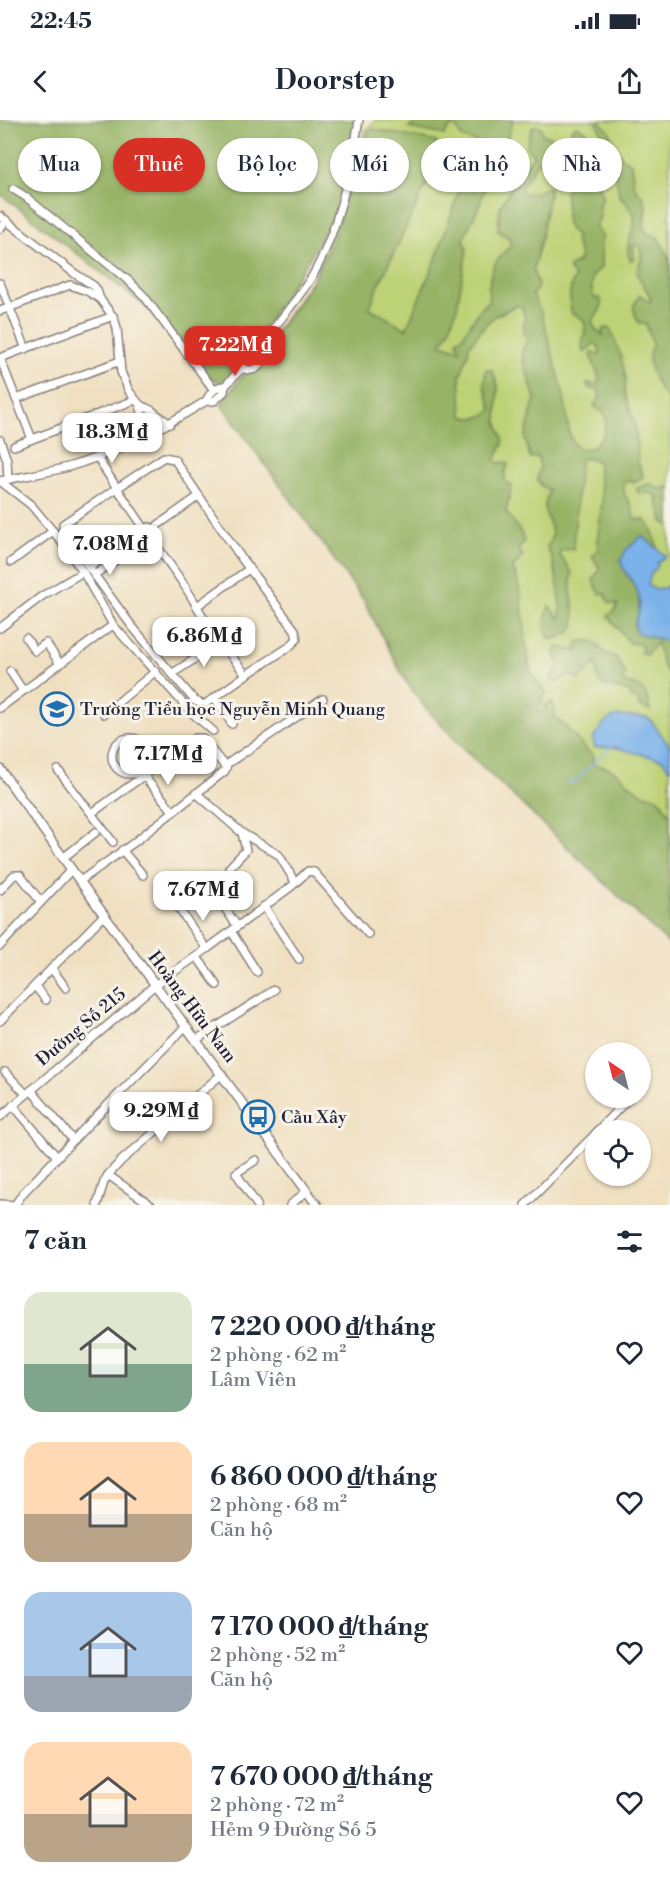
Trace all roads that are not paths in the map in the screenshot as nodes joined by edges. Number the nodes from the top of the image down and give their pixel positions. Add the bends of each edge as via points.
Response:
1 (359, 120) edge
2 (13, 189) dead end
3 (3, 218) edge
4 (0, 229) edge
5 (74, 273) junction
6 (0, 283) edge
7 (67, 286) junction
8 (100, 298) junction
9 (10, 308) junction
10 (0, 311) edge
11 (113, 316) junction
12 (26, 349) junction
13 (258, 349) junction
14 (0, 358) edge
15 (120, 361) junction
16 (243, 367) junction
17 (225, 386) junction
18 (214, 390) junction
19 (16, 399) junction
20 (206, 401) junction
21 (137, 403) junction
22 (170, 423) junction
23 (147, 434) junction
24 (32, 439) junction
25 (0, 440) edge
26 (14, 446) dead end
27 (97, 457) junction
28 (8, 479) junction
29 (0, 481) edge
30 (118, 488) junction
31 (199, 496) junction
32 (158, 525) junction
33 (145, 528) junction
34 (53, 531) junction
35 (150, 536) junction
36 (11, 562) dead end
37 (249, 569) junction
38 (86, 570) junction
39 (94, 575) junction
40 (197, 606) junction
41 (113, 626) junction
42 (0, 628) edge
43 (26, 638) dead end
44 (221, 642) junction
45 (60, 664) junction
46 (10, 671) dead end
47 (156, 671) junction
48 (173, 674) junction
49 (246, 675) junction
50 (23, 691) junction
51 (214, 698) junction
52 (323, 699) dead end
53 (0, 708) edge
54 (104, 714) dead end
55 (232, 723) dead end
56 (213, 731) dead end
57 (226, 768) junction
58 (0, 769) edge
59 (58, 770) dead end
60 (142, 774) junction
61 (196, 794) junction
62 (173, 812) junction
63 (92, 813) junction
64 (96, 832) dead end
65 (242, 833) junction
66 (113, 842) dead end
67 (122, 850) junction
68 (63, 858) junction
69 (229, 868) dead end
70 (71, 870) junction
71 (143, 875) dead end
72 (80, 881) junction
73 (295, 882) junction
74 (0, 890) edge
75 (218, 898) dead end
76 (41, 902) junction
77 (264, 906) junction
78 (179, 909) dead end
79 (104, 915) junction
80 (234, 929) junction
81 (368, 934) dead end
82 (0, 946) edge
83 (207, 949) junction
84 (197, 957) junction
85 (298, 959) dead end
86 (52, 969) junction
87 (257, 972) dead end
88 (155, 985) junction
89 (217, 985) dead end
90 (35, 986) junction
91 (66, 988) dead end
92 (274, 990) dead end
93 (46, 1000) dead end
94 (0, 1021) edge
95 (186, 1026) junction
96 (196, 1040) junction
97 (5, 1072) dead end
98 (222, 1074) junction
99 (28, 1092) junction
100 (13, 1105) junction
101 (619, 1108) edge
102 (2, 1112) edge
103 (608, 1120) edge
104 (73, 1140) junction
105 (585, 1143) edge
106 (57, 1157) junction
107 (256, 1160) dead end
108 (108, 1175) junction
109 (306, 1191) junction
110 (0, 1204) edge
111 (15, 1205) edge
112 (97, 1205) edge
113 (151, 1205) edge
114 (257, 1205) edge
115 (290, 1205) edge
116 (317, 1205) edge
117 (525, 1205) edge

1 - 13 street via 343,196 321,259
2 - 18 street via 144,296
3 - 4 street
3 - 5 street
5 - 7 street
5 - 8 street via 94,286
6 - 9 street
7 - 8 street
7 - 9 street
8 - 11 street
9 - 10 street
9 - 12 street
11 - 12 street
11 - 15 street
12 - 14 street
13 - 16 street via 259,365 253,369
13 - 16 street via 251,346 241,351 239,361
14 - 19 street
15 - 19 street
15 - 21 street via 124,380
16 - 17 street
17 - 18 street
17 - 20 street via 214,401
18 - 20 street
19 - 24 street
20 - 22 street
21 - 22 street
21 - 23 street
21 - 24 street
22 - 23 street
23 - 27 street
24 - 26 street
25 - 28 street
27 - 28 street
27 - 30 street
28 - 29 street
29 - 34 street via 31,505
30 - 31 street via 164,457 170,457
30 - 33 street
30 - 38 street via 63,524 63,532
31 - 32 street
31 - 37 street
32 - 33 street
32 - 35 street
33 - 35 street
33 - 38 street
34 - 36 street
34 - 38 street
35 - 39 street
35 - 40 street
37 - 40 street
37 - 49 street via 295,630 297,639
38 - 39 street
38 - 41 street
38 - 42 street via 42,596
39 - 48 street
40 - 44 street
41 - 45 street
41 - 47 street
43 - 45 street via 34,651 46,643
44 - 48 street
44 - 49 street
45 - 50 street
46 - 50 street
47 - 54 street
47 - 56 street
48 - 51 street via 195,701 204,705
49 - 51 street
50 - 53 street
51 - 55 street
52 - 57 street
57 - 60 street via 202,738 196,738
57 - 61 street
58 - 68 main road, Hoàng Hữu Nam
59 - 63 street
60 - 60 street via 148,760 146,746 134,738 120,741 112,752 115,766 126,774
60 - 62 street
60 - 63 street
61 - 62 street
61 - 65 street
62 - 67 street
63 - 66 street
64 - 68 street
65 - 69 street via 246,850
65 - 73 street via 279,855
67 - 71 street
67 - 72 street
68 - 70 main road, Hoàng Hữu Nam
70 - 72 main road, Hoàng Hữu Nam
70 - 76 street
72 - 79 main road, Hoàng Hữu Nam
73 - 77 street, Đường Số 215
73 - 81 street via 308,871 314,872
74 - 76 street via 20,874
75 - 80 street
76 - 82 street
77 - 80 street, Đường Số 215
77 - 85 street
78 - 83 street
79 - 86 street
79 - 88 main road, Hoàng Hữu Nam
80 - 83 street, Đường Số 215
80 - 87 street
83 - 84 street, Đường Số 215
84 - 88 street, Đường Số 215
84 - 89 street
86 - 90 street
86 - 91 street
88 - 95 main road, Hoàng Hữu Nam
88 - 99 street, Đường Số 215
90 - 93 street
90 - 94 street
92 - 96 street
95 - 96 main road, Hoàng Hữu Nam
95 - 104 street
96 - 98 main road, Hoàng Hữu Nam
97 - 99 street
98 - 108 street
98 - 109 main road, Hoàng Hữu Nam
99 - 100 street, Đường Số 215
99 - 104 street
100 - 102 street, Đường Số 215
100 - 106 street
101 - 103 street
104 - 106 street
105 - 117 street
106 - 111 street
107 - 114 street via 236,1173
108 - 112 street
108 - 113 street
109 - 115 street
109 - 116 main road, Hoàng Hữu Nam
110 - 111 street

